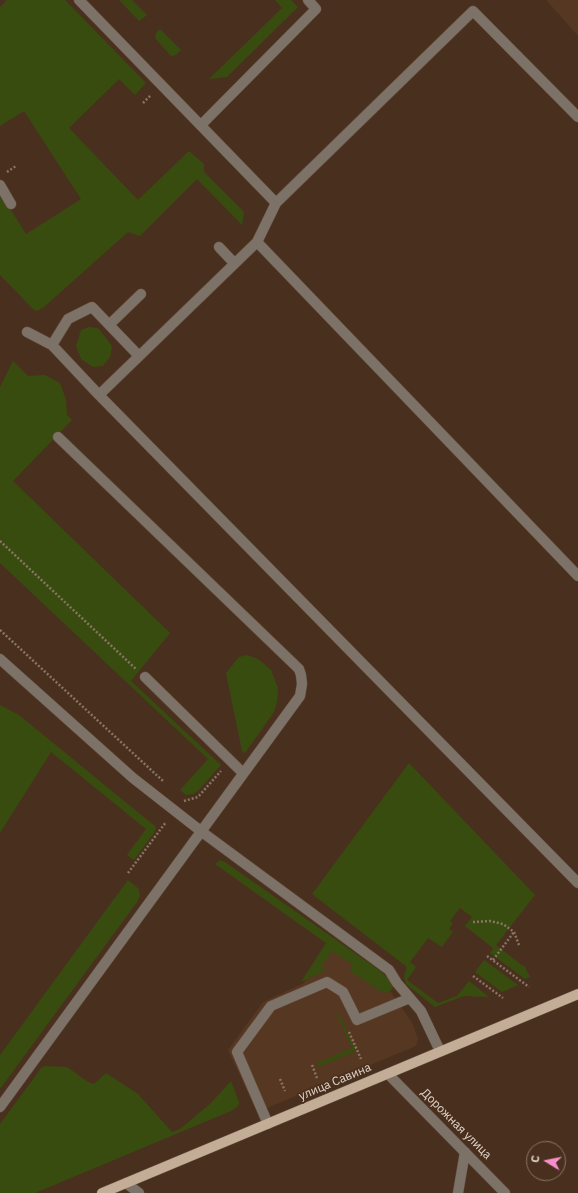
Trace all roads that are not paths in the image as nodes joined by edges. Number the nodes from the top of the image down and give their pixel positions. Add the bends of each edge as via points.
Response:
1 (79, 0) edge
2 (308, 0) edge
3 (578, 117) edge
4 (201, 125) junction
5 (0, 185) edge
6 (276, 203) junction
7 (11, 204) dead end
8 (257, 242) junction
9 (219, 247) dead end
10 (234, 263) junction
11 (142, 294) dead end
12 (109, 325) junction
13 (27, 332) dead end
14 (52, 345) junction
15 (139, 356) junction
16 (99, 395) junction
17 (58, 437) dead end
18 (578, 576) edge
19 (0, 659) edge
20 (145, 677) road end
21 (243, 773) junction
22 (202, 832) junction
23 (578, 883) edge
24 (578, 994) edge
25 (410, 998) junction
26 (440, 1051) junction
27 (388, 1074) junction
28 (0, 1107) edge
29 (268, 1124) junction
30 (465, 1152) junction
31 (126, 1183) junction
32 (102, 1193) edge
33 (139, 1193) edge
34 (458, 1193) edge
35 (505, 1193) edge

1 - 4 street
2 - 4 street via 316,9
3 - 6 street via 473,11
4 - 6 street
5 - 7 street
6 - 8 street
8 - 10 street
8 - 18 street
9 - 10 street
10 - 15 street
11 - 12 street
12 - 14 street via 92,307 68,319
12 - 15 street
13 - 14 street
14 - 16 street
15 - 16 street
16 - 23 street
17 - 21 street via 299,669 302,679 300,696
19 - 22 street via 133,778
20 - 21 street
21 - 22 street
22 - 25 street via 389,970
22 - 28 street
24 - 26 main road, улица Савина
25 - 26 street via 421,1011
25 - 29 street via 357,1020 343,992 327,982 271,1006 237,1052
26 - 27 main road, улица Савина
27 - 29 main road, улица Савина
27 - 30 street, Дорожная улица
29 - 31 main road, улица Савина
30 - 34 street
30 - 35 street, Дорожная улица
31 - 32 main road, улица Савина
31 - 33 street

